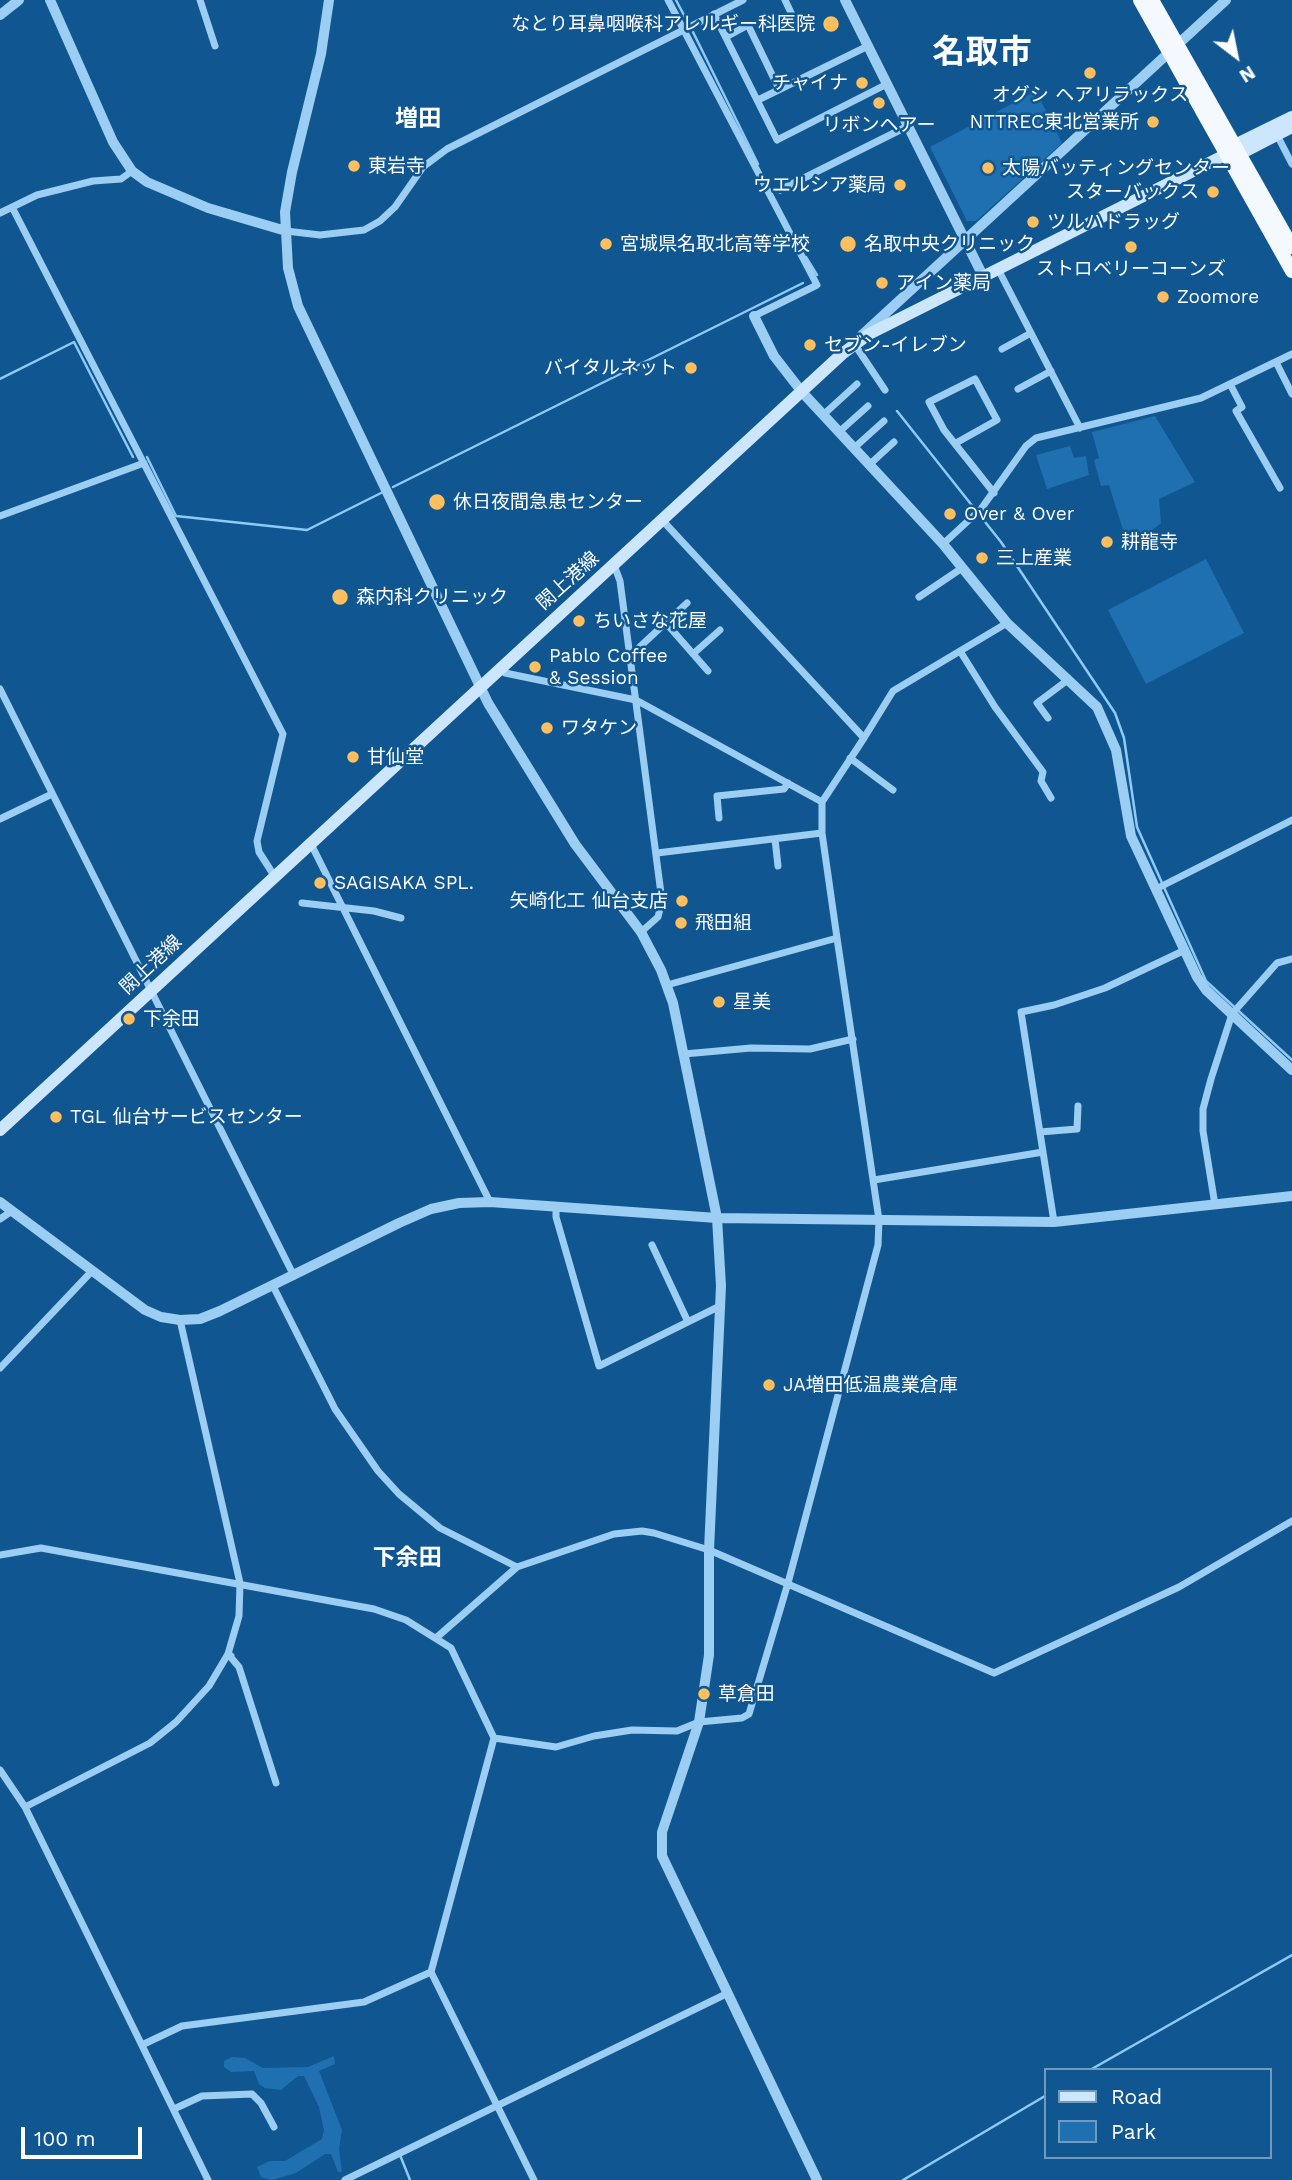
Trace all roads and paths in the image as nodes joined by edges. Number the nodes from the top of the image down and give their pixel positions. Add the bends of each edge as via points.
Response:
1 (19, 0) edge
2 (50, 0) edge
3 (200, 0) edge
4 (328, 0) edge
5 (668, 0) edge
6 (743, 0) edge
7 (785, 0) edge
8 (845, 0) edge
9 (1140, 0) edge
10 (1152, 0) edge
11 (1226, 0) edge
12 (715, 14) junction
13 (0, 15) edge
14 (794, 19) dead end
15 (682, 30) junction
16 (726, 37) junction
17 (215, 46) dead end
18 (868, 46) junction
19 (1173, 49) junction
20 (887, 85) junction
21 (779, 89) junction
22 (758, 100) junction
23 (1292, 117) edge
24 (908, 126) junction
25 (1292, 127) edge
26 (1277, 135) junction
27 (1234, 151) junction
28 (1292, 164) edge
29 (132, 171) junction
30 (780, 190) dead end
31 (12, 207) junction
32 (0, 213) edge
33 (286, 231) junction
34 (966, 242) junction
35 (1292, 247) edge
36 (998, 269) junction
37 (1292, 271) edge
38 (983, 276) junction
39 (900, 300) junction
40 (754, 316) joint
41 (903, 317) junction
42 (1031, 333) junction
43 (855, 345) junction
44 (1002, 349) dead end
45 (842, 354) junction
46 (1292, 354) edge
47 (1276, 362) junction
48 (1051, 371) junction
49 (857, 384) dead end
50 (1230, 384) junction
51 (1017, 389) dead end
52 (885, 390) dead end
53 (802, 392) junction
54 (1292, 394) edge
55 (867, 406) dead end
56 (823, 415) junction
57 (884, 421) dead end
58 (1080, 428) junction
59 (839, 432) junction
60 (894, 442) dead end
61 (956, 443) junction
62 (854, 448) junction
63 (144, 463) junction
64 (869, 465) junction
65 (1280, 488) dead end
66 (994, 493) junction
67 (0, 516) edge
68 (663, 521) junction
69 (943, 544) junction
70 (614, 565) junction
71 (962, 568) junction
72 (919, 597) dead end
73 (687, 603) dead end
74 (666, 623) junction
75 (1007, 623) junction
76 (720, 630) dead end
77 (960, 651) junction
78 (693, 654) junction
79 (631, 655) junction
80 (501, 667) junction
81 (708, 671) dead end
82 (1069, 679) junction
83 (481, 687) junction
84 (0, 690) edge
85 (636, 700) junction
86 (1048, 718) dead end
87 (864, 738) junction
88 (850, 758) junction
89 (788, 783) junction
90 (893, 790) dead end
91 (52, 794) junction
92 (1051, 798) dead end
93 (822, 802) junction
94 (719, 818) dead end
95 (0, 819) edge
96 (1292, 820) edge
97 (822, 833) junction
98 (775, 839) junction
99 (311, 844) junction
100 (657, 853) junction
101 (778, 866) dead end
102 (275, 877) junction
103 (1160, 887) junction
104 (302, 903) dead end
105 (342, 907) junction
106 (401, 918) dead end
107 (641, 932) junction
108 (837, 938) junction
109 (1185, 950) junction
110 (1292, 959) edge
111 (667, 985) junction
112 (151, 992) junction
113 (1236, 1011) junction
114 (853, 1039) junction
115 (684, 1054) junction
116 (1292, 1070) edge
117 (1078, 1106) dead end
118 (0, 1130) edge
119 (1040, 1132) junction
120 (1043, 1152) junction
121 (874, 1181) junction
122 (1292, 1196) edge
123 (0, 1202) edge
124 (490, 1202) junction
125 (1215, 1205) junction
126 (556, 1207) junction
127 (12, 1211) junction
128 (717, 1218) junction
129 (0, 1219) edge
130 (879, 1220) junction
131 (1054, 1222) junction
132 (652, 1245) dead end
133 (92, 1271) junction
134 (294, 1276) junction
135 (273, 1286) junction
136 (720, 1306) junction
137 (180, 1320) junction
138 (688, 1322) junction
139 (0, 1368) edge
140 (1292, 1521) edge
141 (709, 1550) junction
142 (0, 1555) edge
143 (517, 1567) junction
144 (240, 1583) junction
145 (788, 1583) junction
146 (436, 1638) junction
147 (230, 1655) junction
148 (699, 1722) junction
149 (494, 1738) junction
150 (0, 1770) edge
151 (276, 1783) dead end
152 (25, 1807) junction
153 (431, 1972) junction
154 (726, 1994) junction
155 (144, 2044) junction
156 (498, 2106) junction
157 (174, 2109) junction
158 (274, 2127) dead end
159 (208, 2180) edge
160 (345, 2180) edge
161 (534, 2180) edge
162 (817, 2180) edge

1 - 13 street
2 - 29 street via 113,142
3 - 17 street
4 - 33 street via 321,54 292,172
5 - 15 street
6 - 12 street
7 - 14 street
8 - 18 street
9 - 19 highway
10 - 19 highway
11 - 19 street
12 - 15 street
12 - 16 street
15 - 33 street via 447,149 423,167 387,214 363,230 320,235
15 - 40 street via 817,285
16 - 21 street via 748,25
16 - 22 street
18 - 20 street
18 - 21 street
19 - 27 highway
19 - 34 street
20 - 22 street via 777,140
20 - 24 street
21 - 22 street
23 - 27 main road, 閖上港線
24 - 30 street
24 - 34 street
25 - 26 main road, 閖上港線
26 - 27 main road, 閖上港線
26 - 28 street
27 - 35 highway
27 - 36 main road, 閖上港線
27 - 37 highway
29 - 31 street via 121,179 65,186
29 - 33 street via 208,208
31 - 32 street
31 - 63 street
33 - 83 street via 288,268 304,320
34 - 38 street
34 - 39 street
36 - 38 main road, 閖上港線
36 - 42 street
38 - 41 main road, 閖上港線
39 - 41 street
39 - 45 street
40 - 53 street via 774,356
41 - 43 main road, 閖上港線
42 - 44 street
42 - 48 street
43 - 45 main road, 閖上港線
43 - 52 street
45 - 53 main road, 閖上港線
46 - 47 street
47 - 50 street
47 - 54 street
48 - 51 street
48 - 58 street
49 - 56 street
50 - 58 street via 1201,398
50 - 65 street via 1242,407 1236,411
53 - 56 street
53 - 68 main road, 閖上港線
55 - 59 street
56 - 59 street
57 - 62 street
58 - 66 street via 1031,441
59 - 62 street
60 - 64 street
61 - 61 street via 929,402 975,379 997,420
61 - 66 street
62 - 64 street
63 - 67 street
63 - 102 street via 283,734 257,841
64 - 69 street
66 - 69 street
68 - 70 main road, 閖上港線
68 - 87 street
69 - 71 street
70 - 79 street via 619,571
70 - 80 main road, 閖上港線
71 - 72 street
71 - 75 street
73 - 74 street
74 - 78 street
74 - 79 street
75 - 77 street
75 - 82 street
76 - 78 street
77 - 87 street via 893,691
77 - 92 street via 1043,772 1041,781
78 - 81 street
79 - 85 street
80 - 83 main road, 閖上港線
80 - 85 street via 505,673
82 - 86 street via 1037,702
82 - 103 street via 1097,707 1111,733 1128,828
83 - 99 main road, 閖上港線
83 - 107 street via 575,844
84 - 91 street
85 - 89 street
85 - 100 street
87 - 88 street
88 - 90 street
88 - 93 street
89 - 93 street
89 - 94 street via 784,789 717,796
91 - 95 street
91 - 112 street
93 - 97 street
96 - 103 street
97 - 98 street
97 - 108 street
98 - 100 street
98 - 101 street
99 - 102 main road, 閖上港線
99 - 105 street
100 - 107 street via 661,912
102 - 112 main road, 閖上港線
103 - 109 street
104 - 105 street
105 - 106 street
105 - 124 street
107 - 111 street
108 - 111 street
108 - 114 street
109 - 113 street via 1206,990
109 - 119 street via 1105,988 1021,1012
110 - 113 street via 1277,963
111 - 115 street
112 - 118 main road, 閖上港線
112 - 134 street
113 - 116 street
113 - 125 street via 1203,1109
114 - 115 street via 810,1049
114 - 121 street
115 - 128 street
117 - 119 street via 1076,1129
119 - 120 street
120 - 121 street
120 - 131 street
121 - 130 street
122 - 125 street
123 - 127 street
124 - 126 street
124 - 134 street via 431,1209
125 - 131 street
126 - 128 street
126 - 138 street via 599,1366
127 - 129 street
127 - 133 street
128 - 130 street
128 - 136 street
130 - 131 street
130 - 145 street via 878,1245
132 - 138 street
133 - 137 street via 145,1310
133 - 139 street
134 - 135 street
135 - 137 street via 210,1315
135 - 143 street via 335,1409 378,1471 440,1528
136 - 138 street
136 - 141 street
137 - 144 street
140 - 145 street via 1201,1576 1001,1672 986,1671
141 - 143 street via 654,1533 626,1531
141 - 145 street
141 - 148 street via 709,1654
142 - 144 street via 41,1548
143 - 146 street
144 - 146 street via 374,1609 406,1620
144 - 147 street via 239,1616
145 - 148 street via 749,1714
146 - 149 street via 457,1655
147 - 151 street via 239,1667
147 - 152 street via 209,1686 150,1743
148 - 149 street via 677,1731 632,1730 556,1747
148 - 154 street via 660,1845
149 - 153 street
150 - 152 street
152 - 155 street
153 - 155 street via 364,2003 182,2026
153 - 156 street
154 - 156 street
154 - 162 street
155 - 157 street
156 - 160 street
156 - 161 street
157 - 158 street via 202,2096 252,2094
157 - 159 street

